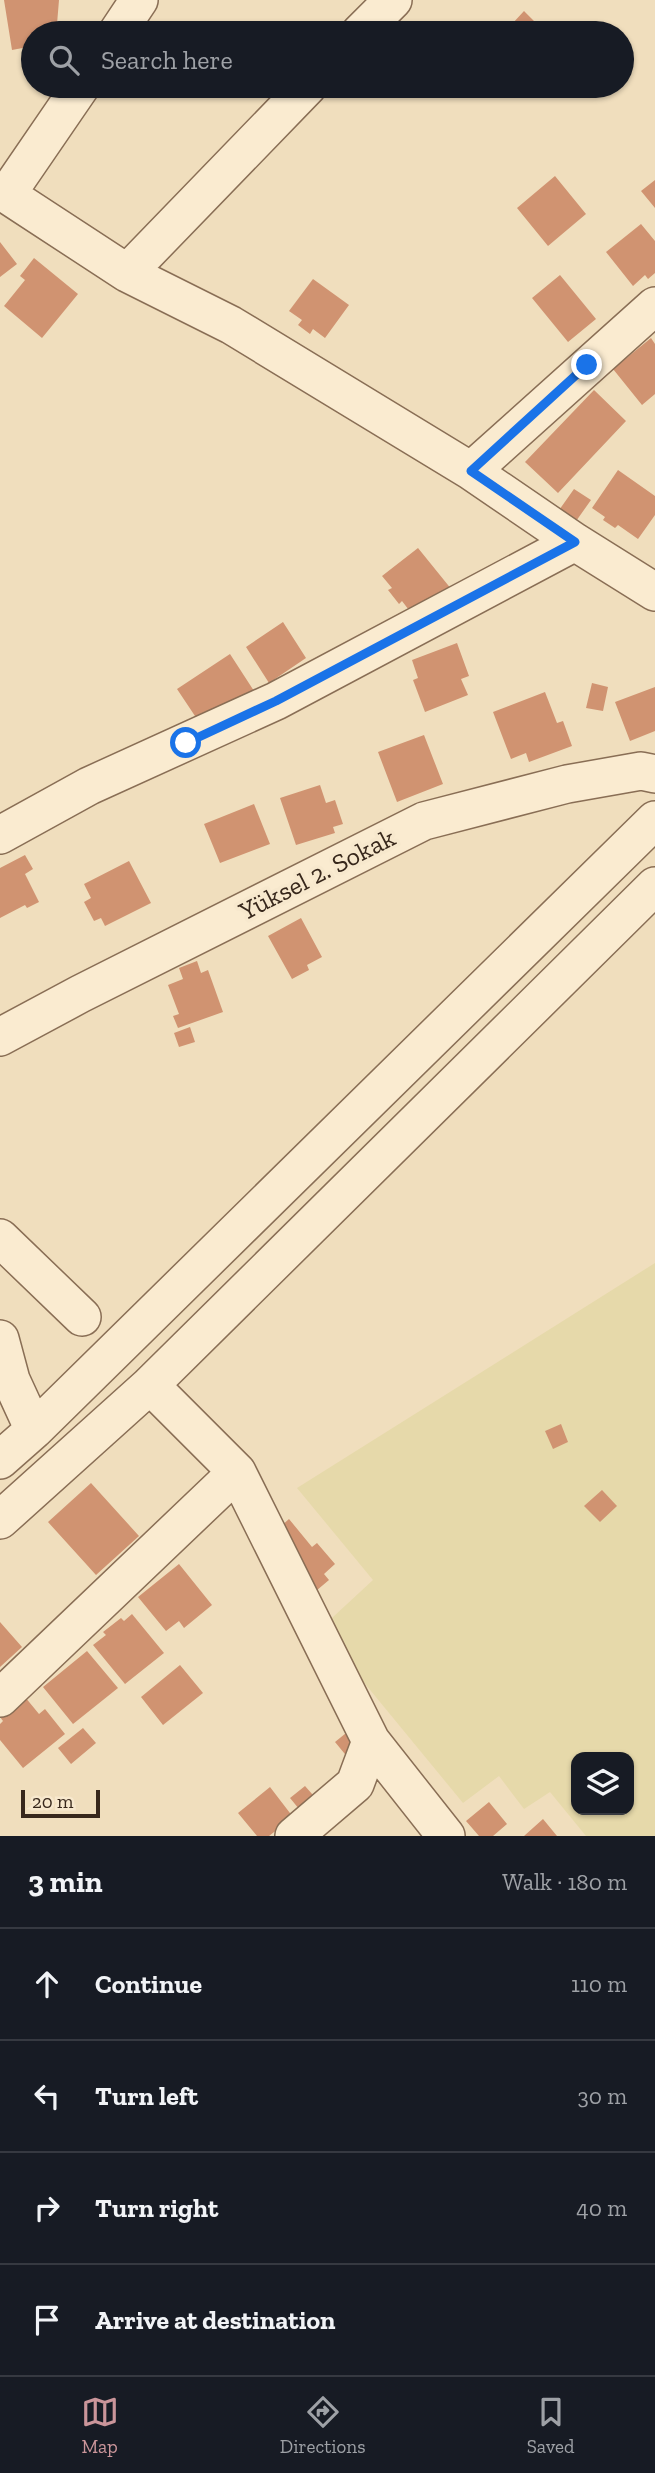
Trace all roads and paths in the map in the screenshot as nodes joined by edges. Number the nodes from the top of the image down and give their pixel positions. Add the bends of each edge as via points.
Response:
1 (139, 0) edge
2 (393, 0) edge
3 (125, 21) edge
4 (372, 21) edge
5 (72, 98) edge
6 (296, 98) edge
7 (4, 192) edge
8 (127, 273) junction
9 (655, 306) edge
10 (471, 471) junction
11 (575, 542) junction
12 (655, 592) edge
13 (655, 774) edge
14 (655, 820) edge
15 (0, 835) edge
16 (655, 886) edge
17 (0, 1037) edge
18 (0, 1238) edge
19 (82, 1317) dead end
20 (0, 1339) edge
21 (150, 1385) junction
22 (34, 1430) junction
23 (0, 1460) edge
24 (237, 1472) junction
25 (0, 1520) edge
26 (0, 1698) edge
27 (371, 1741) junction
28 (293, 1836) edge
29 (446, 1836) edge

1 - 3 street
2 - 4 street
5 - 7 street
6 - 8 street
7 - 8 street
8 - 10 street via 231,325
9 - 10 street
10 - 11 street
11 - 12 street
11 - 15 street via 276,701 89,786
13 - 17 street, Yüksel 2. Sokak via 641,771 567,784 424,821
14 - 22 street
16 - 21 street
18 - 19 street
20 - 22 street via 11,1380
21 - 24 street
21 - 25 street
22 - 23 street
24 - 26 street
24 - 27 street
27 - 28 street via 355,1784
27 - 29 street

